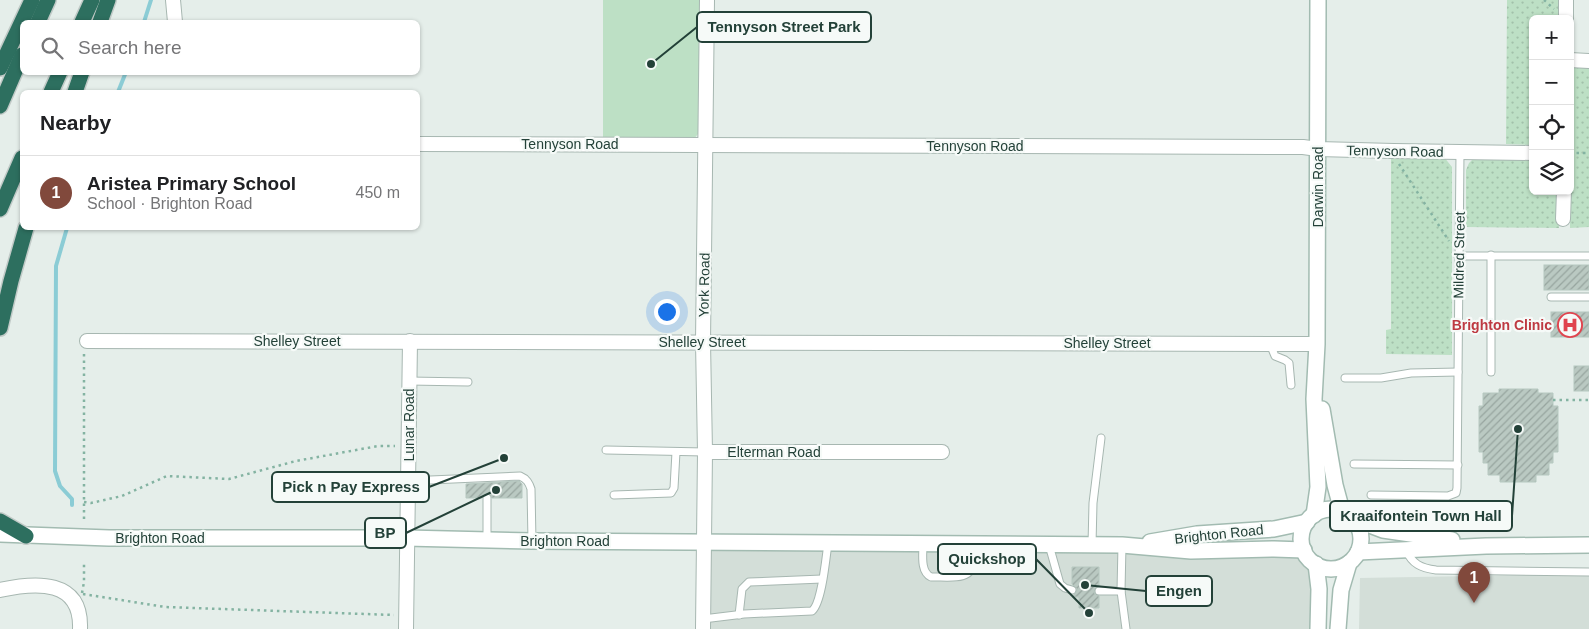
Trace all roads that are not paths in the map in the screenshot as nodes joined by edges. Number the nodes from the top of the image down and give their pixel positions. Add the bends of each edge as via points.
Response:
1 (32, 0) edge
2 (48, 0) edge
3 (92, 0) edge
4 (108, 0) edge
5 (173, 0) edge
6 (707, 0) edge
7 (1318, 0) edge
8 (1566, 0) edge
9 (1566, 15) edge
10 (23, 20) edge
11 (39, 20) edge
12 (83, 20) edge
13 (101, 20) edge
14 (175, 20) edge
15 (20, 26) edge
16 (20, 60) edge
17 (1574, 60) edge
18 (1589, 60) edge
19 (0, 68) edge
20 (59, 75) edge
21 (81, 75) edge
22 (52, 90) edge
23 (75, 90) edge
24 (0, 106) edge
25 (420, 144) edge
26 (706, 145) junction
27 (1318, 149) junction
28 (1460, 152) junction
29 (1529, 153) edge
30 (20, 163) edge
31 (1564, 195) edge
32 (0, 209) edge
33 (1563, 219) dead end
34 (25, 230) edge
35 (1491, 255) junction
36 (1458, 256) junction
37 (1589, 256) edge
38 (1551, 297) dead end
39 (1589, 297) edge
40 (0, 328) edge
41 (410, 341) junction
42 (86, 342) road end
43 (703, 342) junction
44 (1270, 344) junction
45 (1317, 344) junction
46 (1458, 372) junction
47 (1491, 372) dead end
48 (1317, 374) junction
49 (1344, 378) dead end
50 (409, 381) junction
51 (468, 382) dead end
52 (1292, 385) dead end
53 (1101, 438) dead end
54 (606, 450) dead end
55 (676, 452) junction
56 (705, 452) junction
57 (942, 452) dead end
58 (1354, 464) dead end
59 (1458, 465) junction
60 (408, 481) junction
61 (614, 495) dead end
62 (1371, 496) dead end
63 (487, 498) dead end
64 (1348, 515) junction
65 (1310, 519) junction
66 (0, 521) edge
67 (0, 534) edge
68 (26, 536) junction
69 (406, 538) junction
70 (487, 540) junction
71 (532, 541) junction
72 (704, 542) junction
73 (828, 543) junction
74 (923, 543) junction
75 (979, 544) junction
76 (1049, 544) junction
77 (1092, 544) junction
78 (1126, 545) junction
79 (1589, 545) edge
80 (1486, 546) junction
81 (1406, 549) junction
82 (1304, 550) junction
83 (1353, 558) junction
84 (1316, 564) junction
85 (1589, 572) edge
86 (822, 579) junction
87 (0, 590) edge
88 (1072, 590) dead end
89 (1099, 591) dead end
90 (1121, 592) junction
91 (739, 615) junction
92 (405, 622) edge
93 (703, 624) edge
94 (80, 629) edge
95 (1126, 629) edge
96 (1318, 629) edge
97 (1338, 629) edge

1 - 10 highway
2 - 11 highway
3 - 12 highway
4 - 13 highway
5 - 14 street
6 - 26 street, York Road
7 - 27 main road, Darwin Road
8 - 9 street
15 - 19 highway
16 - 24 highway
17 - 18 street
20 - 22 highway
21 - 23 highway
25 - 26 street, Tennyson Road
26 - 27 street, Tennyson Road
26 - 43 street, York Road
27 - 28 street, Tennyson Road
27 - 45 main road, Darwin Road
28 - 29 street, Tennyson Road
28 - 36 lane, Mildred Street
30 - 32 highway
31 - 33 street
34 - 40 highway
35 - 36 lane
35 - 37 lane
35 - 47 lane
36 - 46 lane, Mildred Street
38 - 39 lane
41 - 42 street, Shelley Street
41 - 43 street, Shelley Street
41 - 50 street, Lunar Road
43 - 44 street, Shelley Street
43 - 56 street, York Road
44 - 45 street, Shelley Street
44 - 52 lane via 1275,356 1289,363
45 - 48 main road, Darwin Road
46 - 49 lane
46 - 59 lane, Mildred Street
48 - 64 main road, Darwin Road via 1326,434
48 - 65 main road, Darwin Road via 1314,399 1318,487
50 - 51 lane
50 - 60 street, Lunar Road
53 - 77 lane
54 - 55 lane, Elterman Road
55 - 56 lane, Elterman Road
55 - 61 lane via 671,493
56 - 57 street, Elterman Road
56 - 72 street, York Road
58 - 59 lane
59 - 62 lane, Mildred Street via 1458,488 1450,496
60 - 69 street, Lunar Road
60 - 71 lane via 520,476 529,483 531,490
63 - 70 lane
64 - 65 main road via 1332,509 1322,510
64 - 80 main road via 1383,530
64 - 83 main road via 1361,535 1360,547
65 - 78 main road, Brighton Road via 1274,529 1197,534
65 - 82 main road via 1303,531
66 - 68 highway
67 - 68 main road, Brighton Road
68 - 69 main road, Brighton Road
69 - 70 main road, Brighton Road
69 - 92 street, Lunar Road
70 - 71 main road, Brighton Road
71 - 72 main road, Brighton Road
72 - 73 main road, Brighton Road
72 - 93 street, York Road
73 - 74 main road, Brighton Road
73 - 86 lane
74 - 75 main road, Brighton Road
74 - 75 lane via 924,570 931,577 962,577 968,574 978,557
75 - 76 main road, Brighton Road
76 - 77 main road, Brighton Road
76 - 88 lane via 1060,584
77 - 78 main road, Brighton Road
78 - 82 main road, Brighton Road via 1191,551
78 - 90 lane
79 - 80 main road
80 - 81 main road
81 - 83 main road
81 - 85 lane via 1415,564 1436,570
82 - 84 main road
83 - 84 main road via 1332,569
83 - 97 main road via 1341,590
84 - 96 main road
86 - 91 lane via 816,608 812,611
86 - 91 lane via 749,582 742,589
87 - 94 street via 52,586 63,591 76,598
89 - 90 lane
90 - 95 lane
91 - 93 lane

